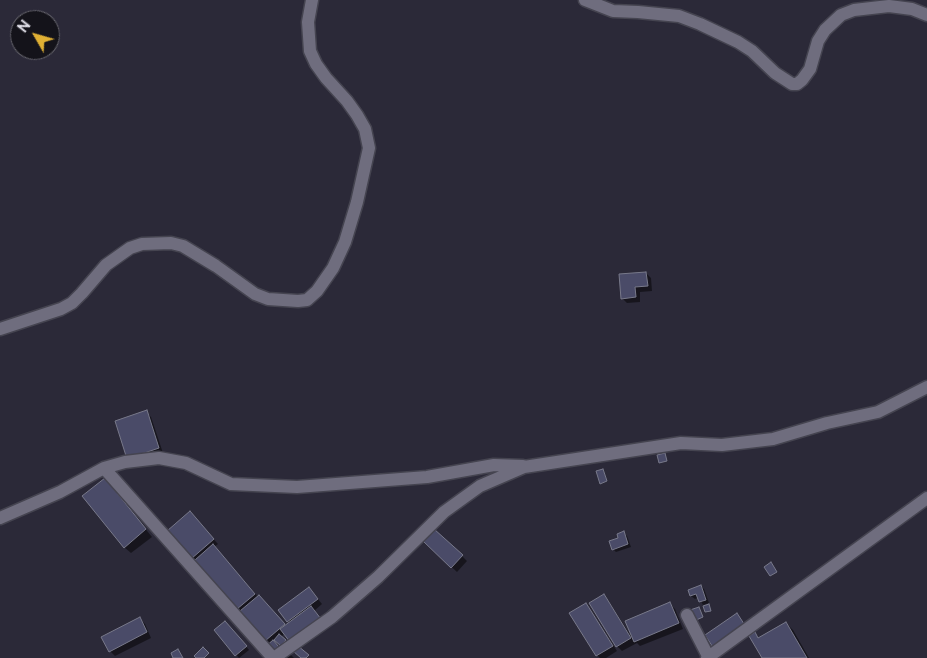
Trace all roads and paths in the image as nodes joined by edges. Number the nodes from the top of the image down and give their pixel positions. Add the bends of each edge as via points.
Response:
1 (312, 0) edge
2 (585, 0) edge
3 (927, 15) edge
4 (0, 329) edge
5 (927, 386) edge
6 (524, 467) junction
7 (104, 468) junction
8 (927, 498) edge
9 (0, 518) edge
10 (687, 615) dead end
11 (273, 658) edge
12 (708, 658) edge

1 - 4 street via 308,22 310,51 316,64 357,115 365,129 369,148 345,242 317,291 307,300 268,299 255,294 183,246 142,244 130,248 106,265 67,306
2 - 3 street via 613,11 679,16 700,24 752,51 792,84 802,80 810,69 818,41 841,16 854,10 889,6
5 - 6 street via 878,412 827,422 773,439 722,445 681,443
6 - 7 street via 494,465 427,477 297,487 231,484 186,463 159,458
6 - 11 street via 480,486 444,512 352,600
7 - 9 street via 60,492
7 - 11 street
8 - 12 street
10 - 12 street

